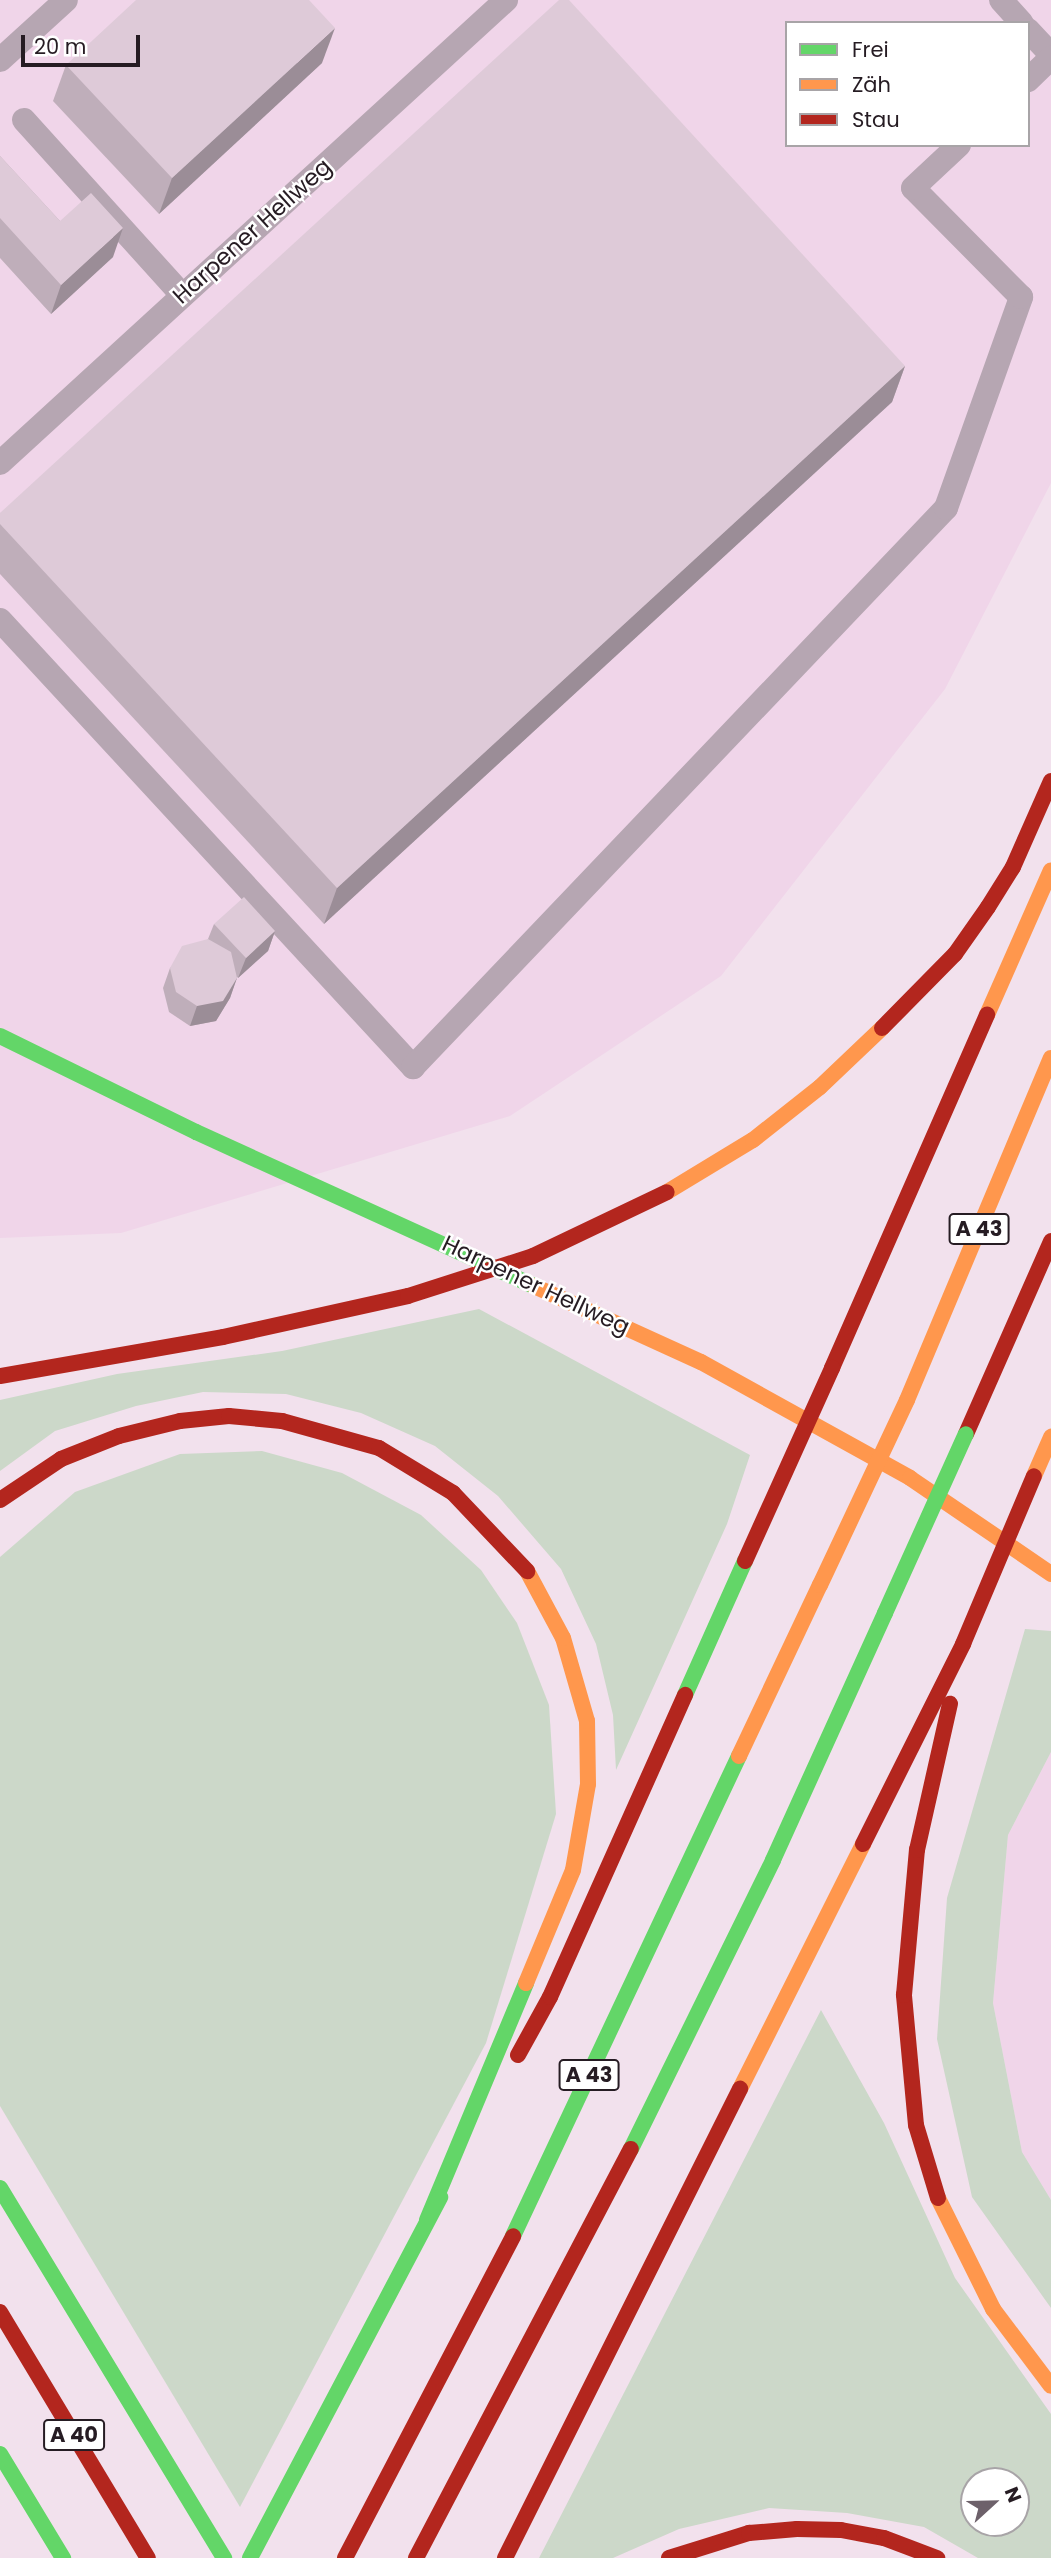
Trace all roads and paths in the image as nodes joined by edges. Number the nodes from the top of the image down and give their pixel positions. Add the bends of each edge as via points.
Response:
1 (66, 0) edge
2 (506, 0) edge
3 (1001, 0) edge
4 (1020, 21) edge
5 (1030, 32) edge
6 (1051, 56) edge
7 (0, 60) edge
8 (1030, 78) edge
9 (24, 120) dead end
10 (957, 147) edge
11 (182, 295) junction
12 (0, 463) edge
13 (0, 620) edge
14 (1051, 781) edge
15 (1051, 870) edge
16 (0, 1036) edge
17 (1051, 1058) edge
18 (1051, 1241) edge
19 (0, 1376) edge
20 (1051, 1437) edge
21 (0, 1500) edge
22 (1051, 1574) edge
23 (963, 1644) junction
24 (0, 2188) edge
25 (427, 2220) junction
26 (0, 2312) edge
27 (1051, 2386) edge
28 (0, 2454) edge
29 (63, 2558) edge
30 (148, 2558) edge
31 (224, 2558) edge
32 (250, 2558) edge
33 (345, 2558) edge
34 (416, 2558) edge
35 (505, 2558) edge
36 (669, 2558) edge
37 (937, 2558) edge

1 - 7 lane
2 - 11 lane, Harpener Hellweg
3 - 4 lane
5 - 6 lane
6 - 8 lane
9 - 11 lane
10 - 13 lane via 913,188 1021,297 946,508 413,1067
11 - 12 lane, Harpener Hellweg
14 - 19 main road, bridge via 1013,867 988,907 954,954 908,1004 820,1087 753,1140 667,1192 533,1256 408,1296 223,1337
15 - 25 main road, bridge via 550,1997
16 - 22 main road, Harpener Hellweg via 196,1132 701,1362 910,1478
17 - 33 main road, A 43, bridge via 907,1400 820,1585 520,2222
18 - 34 main road, bridge via 773,1860 609,2194
20 - 23 main road, bridge
21 - 25 main road via 61,1459 119,1436 180,1421 229,1416 282,1421 379,1448 453,1493 521,1562 546,1602 564,1638 587,1721 588,1784 581,1830 573,1870
23 - 27 main road via 917,1850 904,1995 908,2060 916,2124 952,2231 993,2309
23 - 35 main road
24 - 31 main road
25 - 32 main road
26 - 30 main road, A 40
28 - 29 main road
36 - 37 main road via 749,2533 797,2529 841,2530 884,2538

